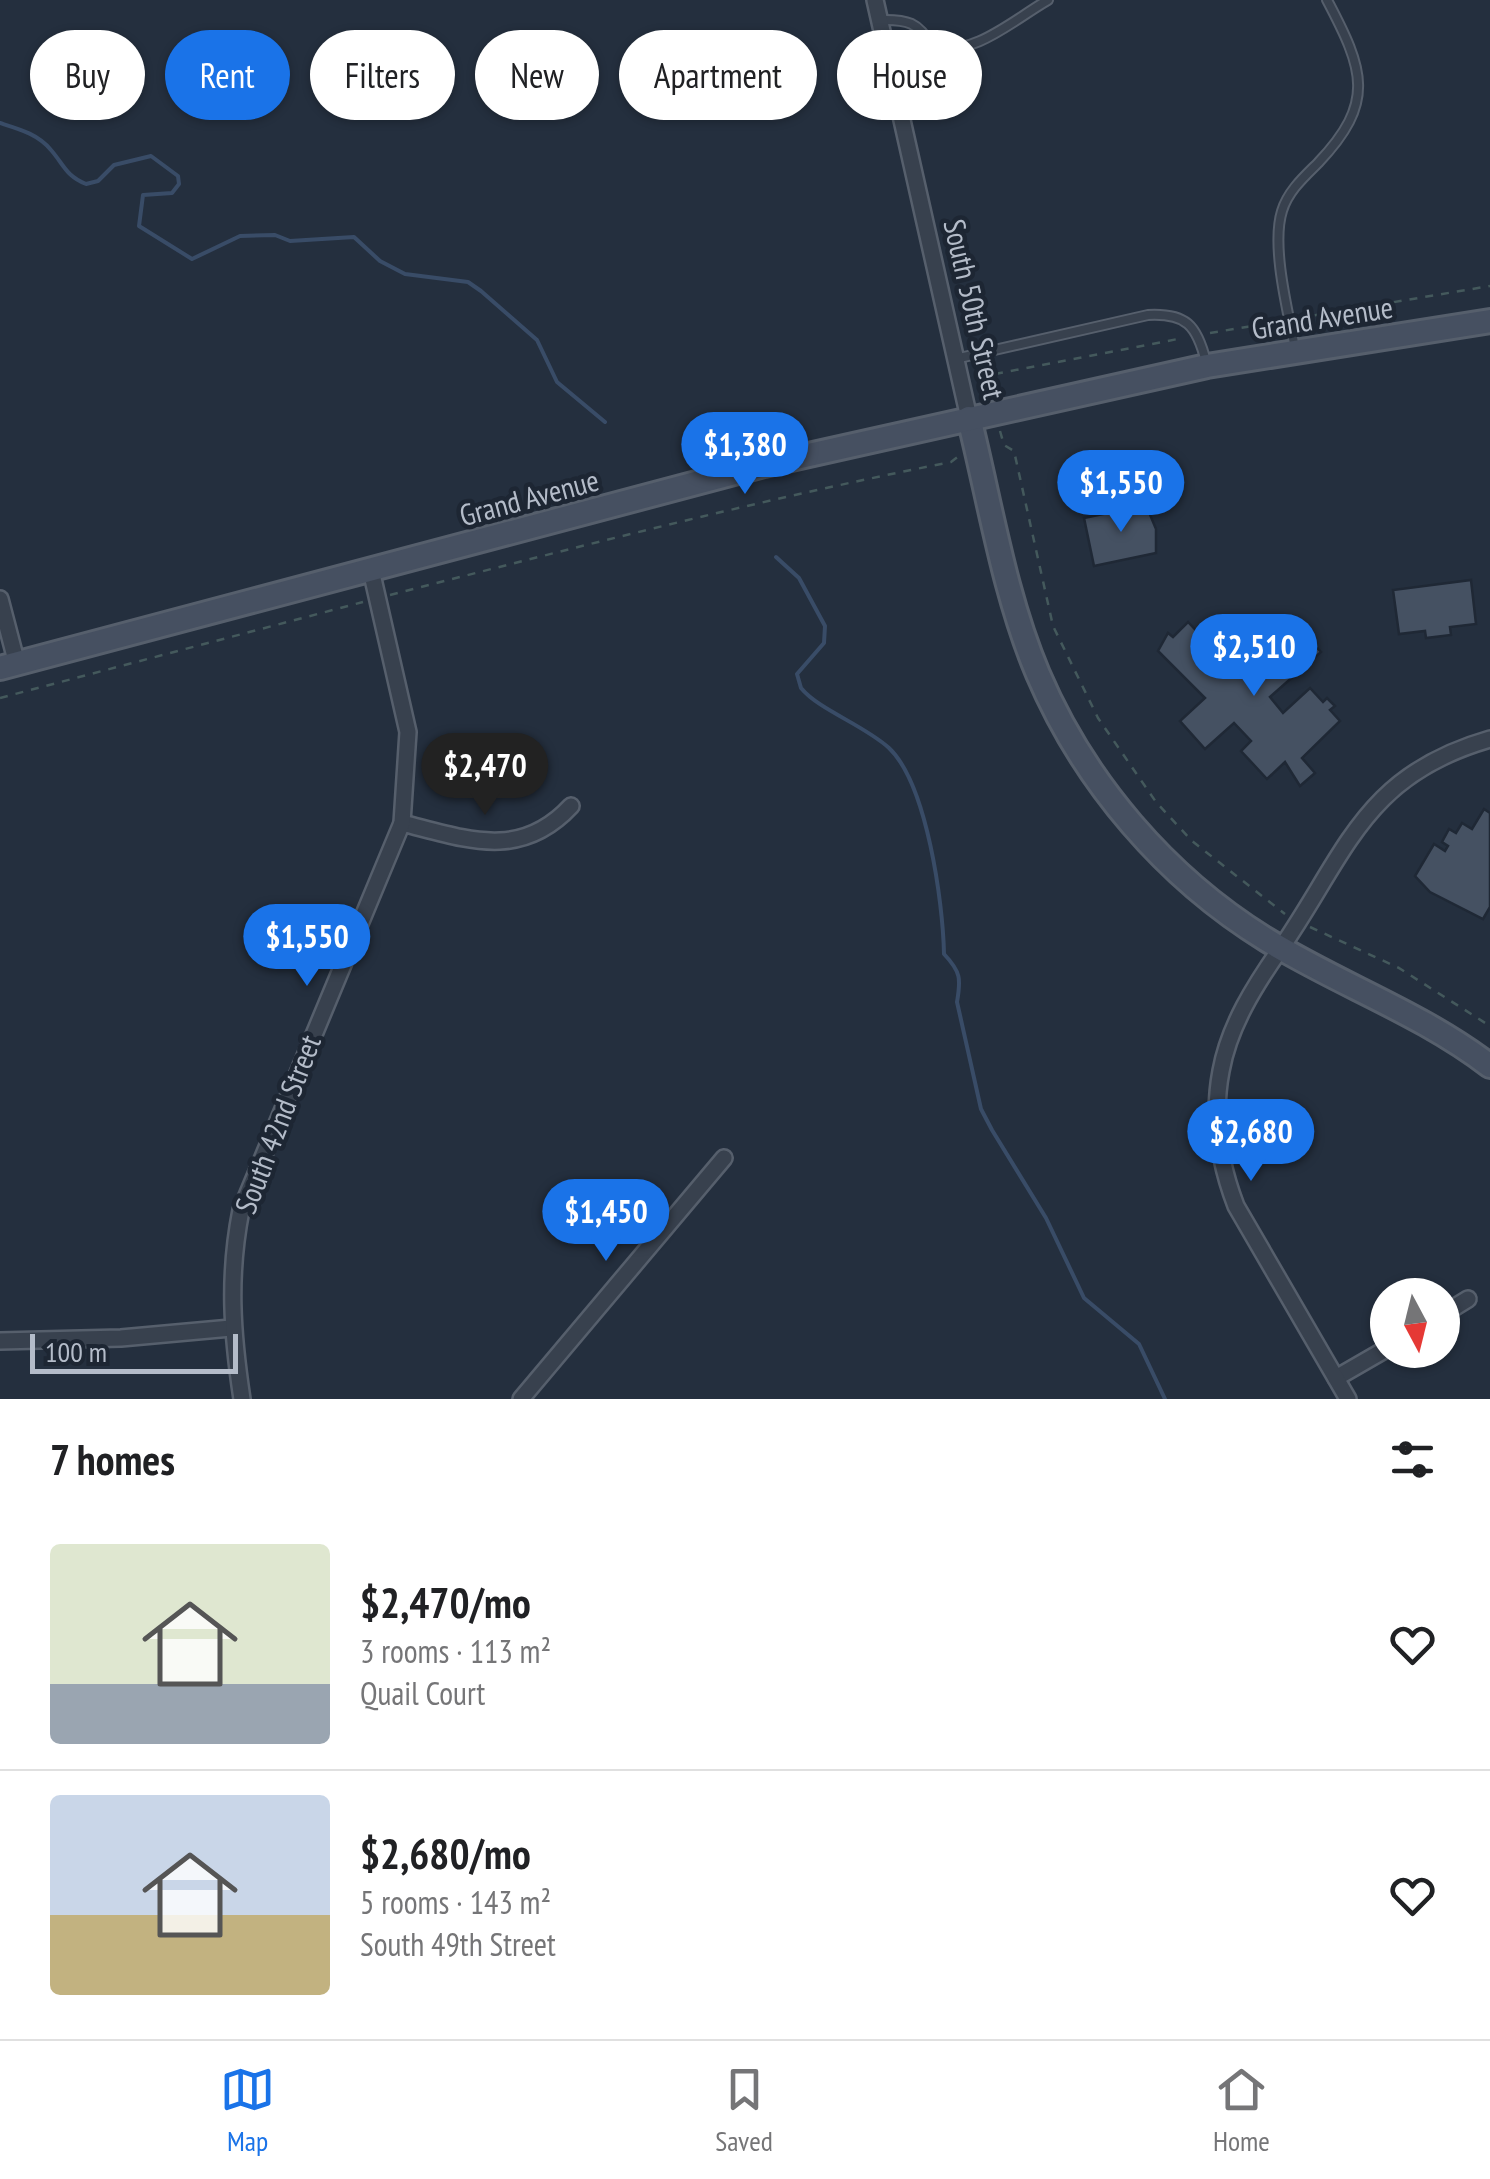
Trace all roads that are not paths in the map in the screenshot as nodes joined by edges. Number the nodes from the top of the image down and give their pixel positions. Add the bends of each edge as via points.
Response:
1 (875, 0) edge
2 (1048, 0) edge
3 (1326, 0) edge
4 (880, 20) junction
5 (1490, 321) edge
6 (1296, 352) junction
7 (956, 359) junction
8 (1207, 366) junction
9 (969, 418) junction
10 (371, 570) junction
11 (0, 599) edge
12 (8, 666) edge
13 (1490, 738) edge
14 (571, 806) dead end
15 (402, 822) junction
16 (1280, 948) junction
17 (1490, 1066) edge
18 (724, 1158) dead end
19 (1468, 1299) dead end
20 (1460, 1304) edge
21 (231, 1328) junction
22 (0, 1341) edge
23 (1370, 1358) edge
24 (1336, 1378) junction
25 (242, 1399) edge
26 (521, 1399) edge
27 (1348, 1399) edge

1 - 4 street, South 50th Street
2 - 4 lane via 970,46 945,50 932,47 908,20
3 - 6 lane via 1361,84 1345,134 1293,189 1280,214 1280,258
4 - 7 street, South 50th Street
5 - 6 main road, Grand Avenue
6 - 8 main road, Grand Avenue
7 - 8 lane via 1172,314 1188,319 1200,335
7 - 9 street, South 50th Street
8 - 9 main road, Grand Avenue
9 - 10 main road, Grand Avenue
9 - 16 main road, South 50th Street via 1020,620 1070,737 1160,854 1227,913
10 - 12 main road, Grand Avenue
10 - 15 street, South 42nd Street via 408,732
11 - 12 street
13 - 16 street via 1422,768 1363,816
14 - 15 street via 535,836 508,840 477,840
15 - 21 street, South 42nd Street via 240,1210
16 - 17 main road, South 50th Street via 1429,1024
16 - 24 street via 1229,1042 1217,1095 1219,1151 1242,1218
18 - 26 street
19 - 20 street
21 - 22 street
21 - 25 street, South 42nd Street
23 - 24 street
24 - 27 street

